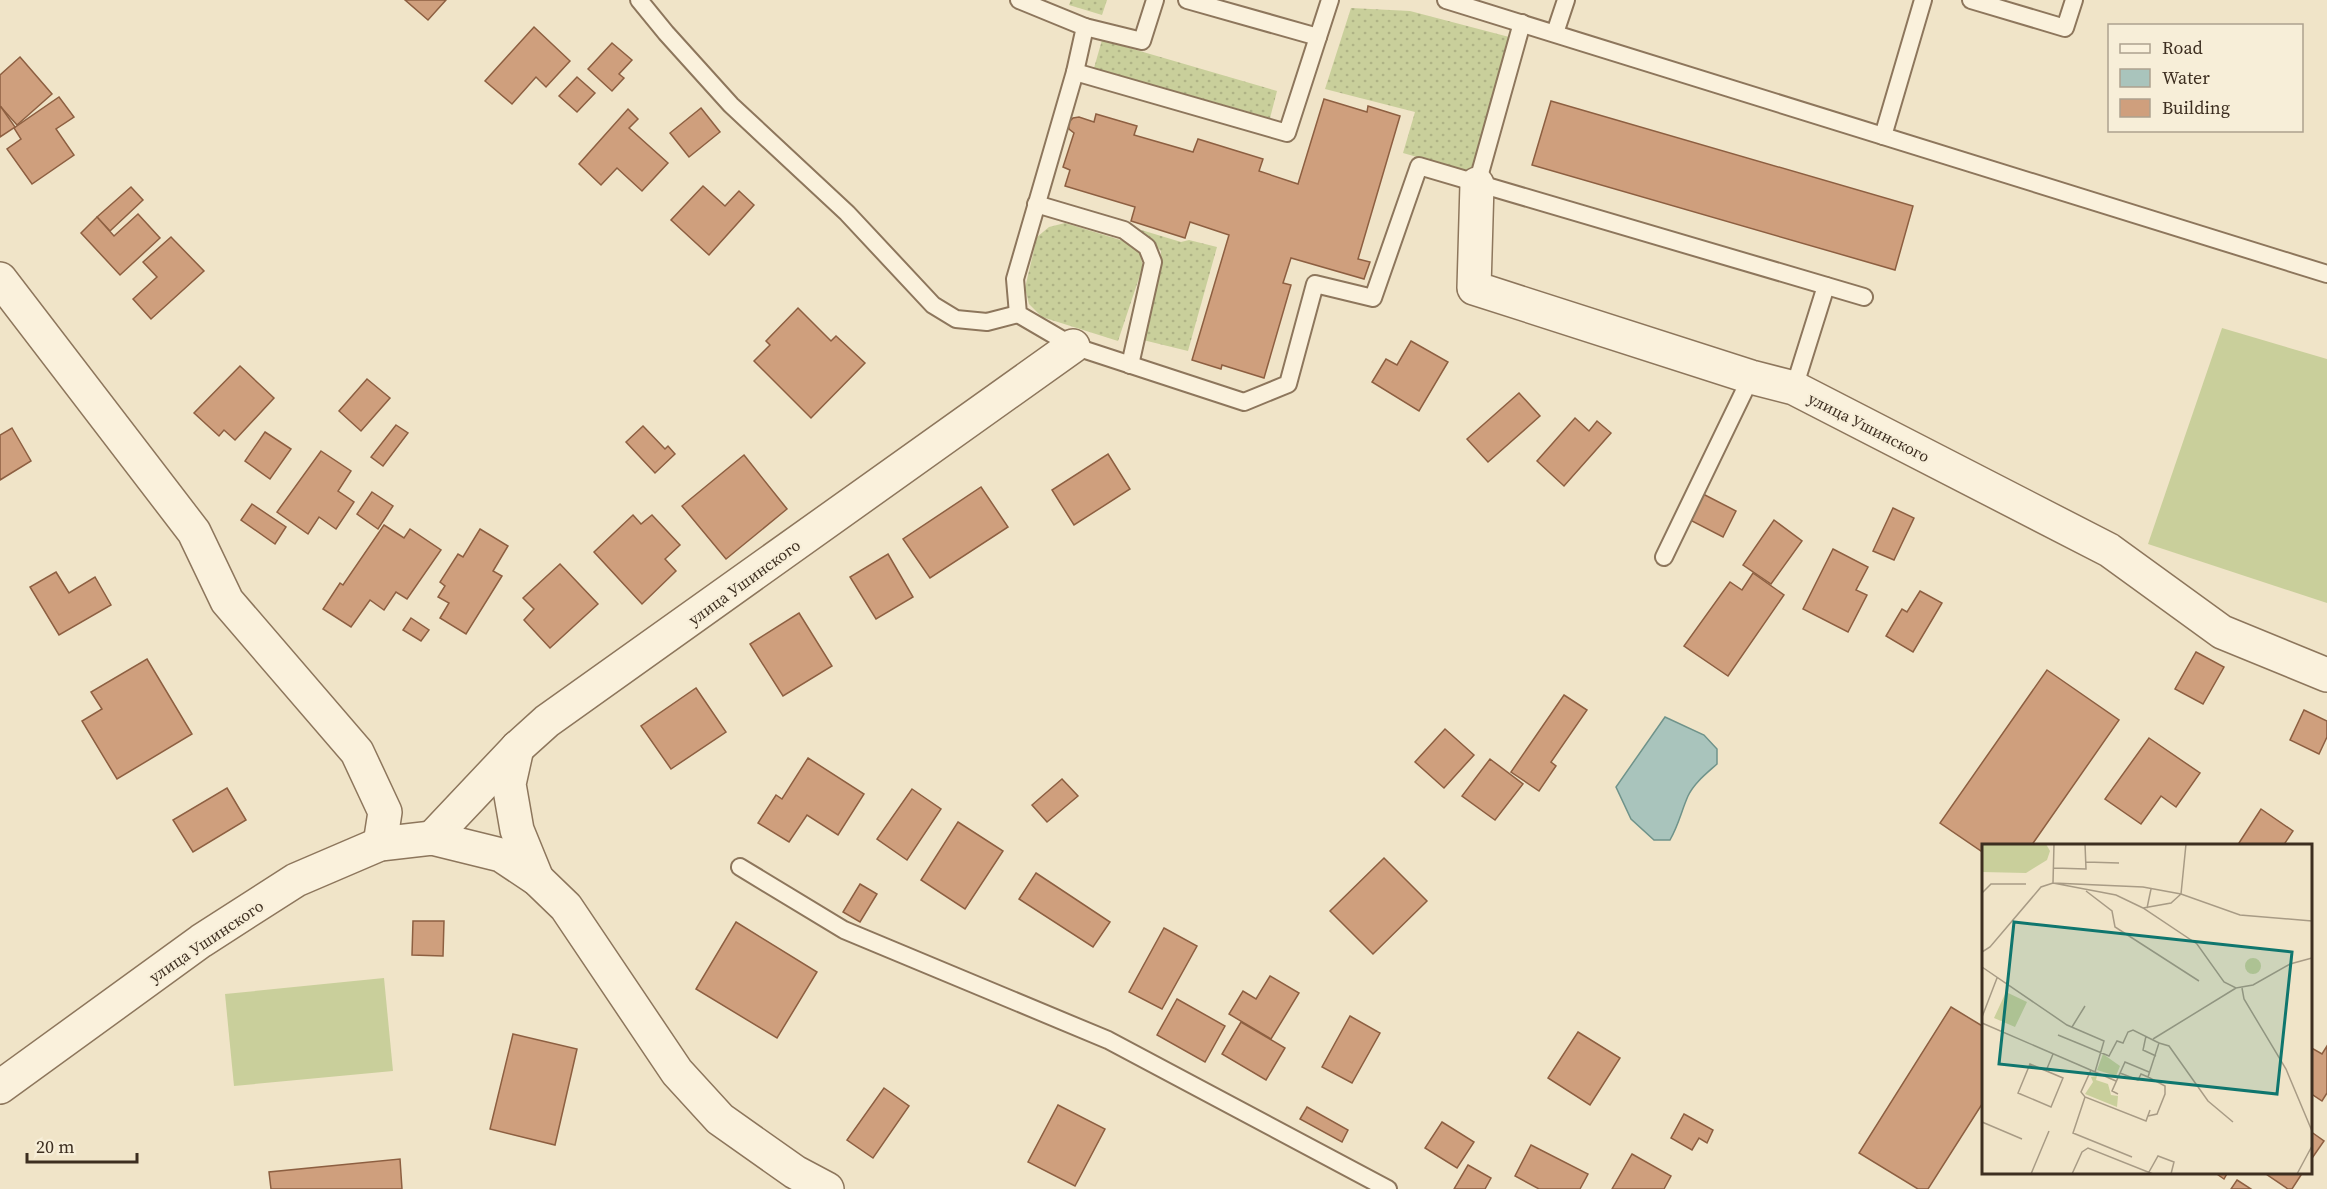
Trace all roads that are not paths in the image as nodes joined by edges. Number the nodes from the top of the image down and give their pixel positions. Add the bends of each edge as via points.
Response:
1 (639, 0) edge
2 (1018, 0) edge
3 (1155, 0) edge
4 (1187, 0) edge
5 (1329, 0) edge
6 (1446, 0) edge
7 (1566, 0) edge
8 (1923, 0) edge
9 (1971, 0) edge
10 (2074, 0) edge
11 (1522, 23) junction
12 (1085, 27) junction
13 (1555, 33) junction
14 (1318, 38) junction
15 (1075, 72) junction
16 (1883, 136) junction
17 (1477, 184) junction
18 (1036, 204) junction
19 (2327, 274) edge
20 (0, 279) edge
21 (1826, 286) junction
22 (1864, 297) dead end
23 (1018, 314) junction
24 (1073, 346) junction
25 (1130, 365) junction
26 (1751, 377) junction
27 (1794, 388) junction
28 (1664, 557) dead end
29 (2327, 675) edge
30 (517, 747) junction
31 (432, 838) junction
32 (380, 844) junction
33 (740, 867) dead end
34 (537, 879) junction
35 (0, 1087) edge
36 (827, 1189) edge
37 (1388, 1189) edge

1 - 23 lane via 731,105 848,213 933,305 956,319 987,322
2 - 12 lane
3 - 12 lane via 1142,41
4 - 14 lane
5 - 14 lane
6 - 11 lane
7 - 13 lane
8 - 16 lane
9 - 10 lane via 2065,28
11 - 13 lane
11 - 17 lane
12 - 15 lane
13 - 16 lane
14 - 15 lane via 1287,133
15 - 18 lane
16 - 19 lane
17 - 21 lane
17 - 25 lane via 1419,166 1373,298 1315,284 1288,384 1244,402
17 - 26 street, улица Ушинского via 1474,288
18 - 23 lane via 1015,279
18 - 25 lane via 1124,230 1147,247 1153,262
20 - 32 street via 194,532 227,601 357,752 385,812
21 - 22 lane
21 - 27 lane
23 - 24 lane
24 - 25 lane
24 - 30 street, улица Ушинского via 547,721
26 - 27 street, улица Ушинского
26 - 28 lane
27 - 29 street, улица Ушинского via 2109,550 2222,632
30 - 31 street, улица Ушинского
30 - 34 street via 509,784 516,830
31 - 32 street, улица Ушинского
31 - 34 street, улица Ушинского via 501,855
32 - 35 street, улица Ушинского via 296,880 201,941
33 - 37 lane via 844,930 1108,1041
34 - 36 street, улица Ушинского via 566,907 677,1072 720,1119 795,1172

